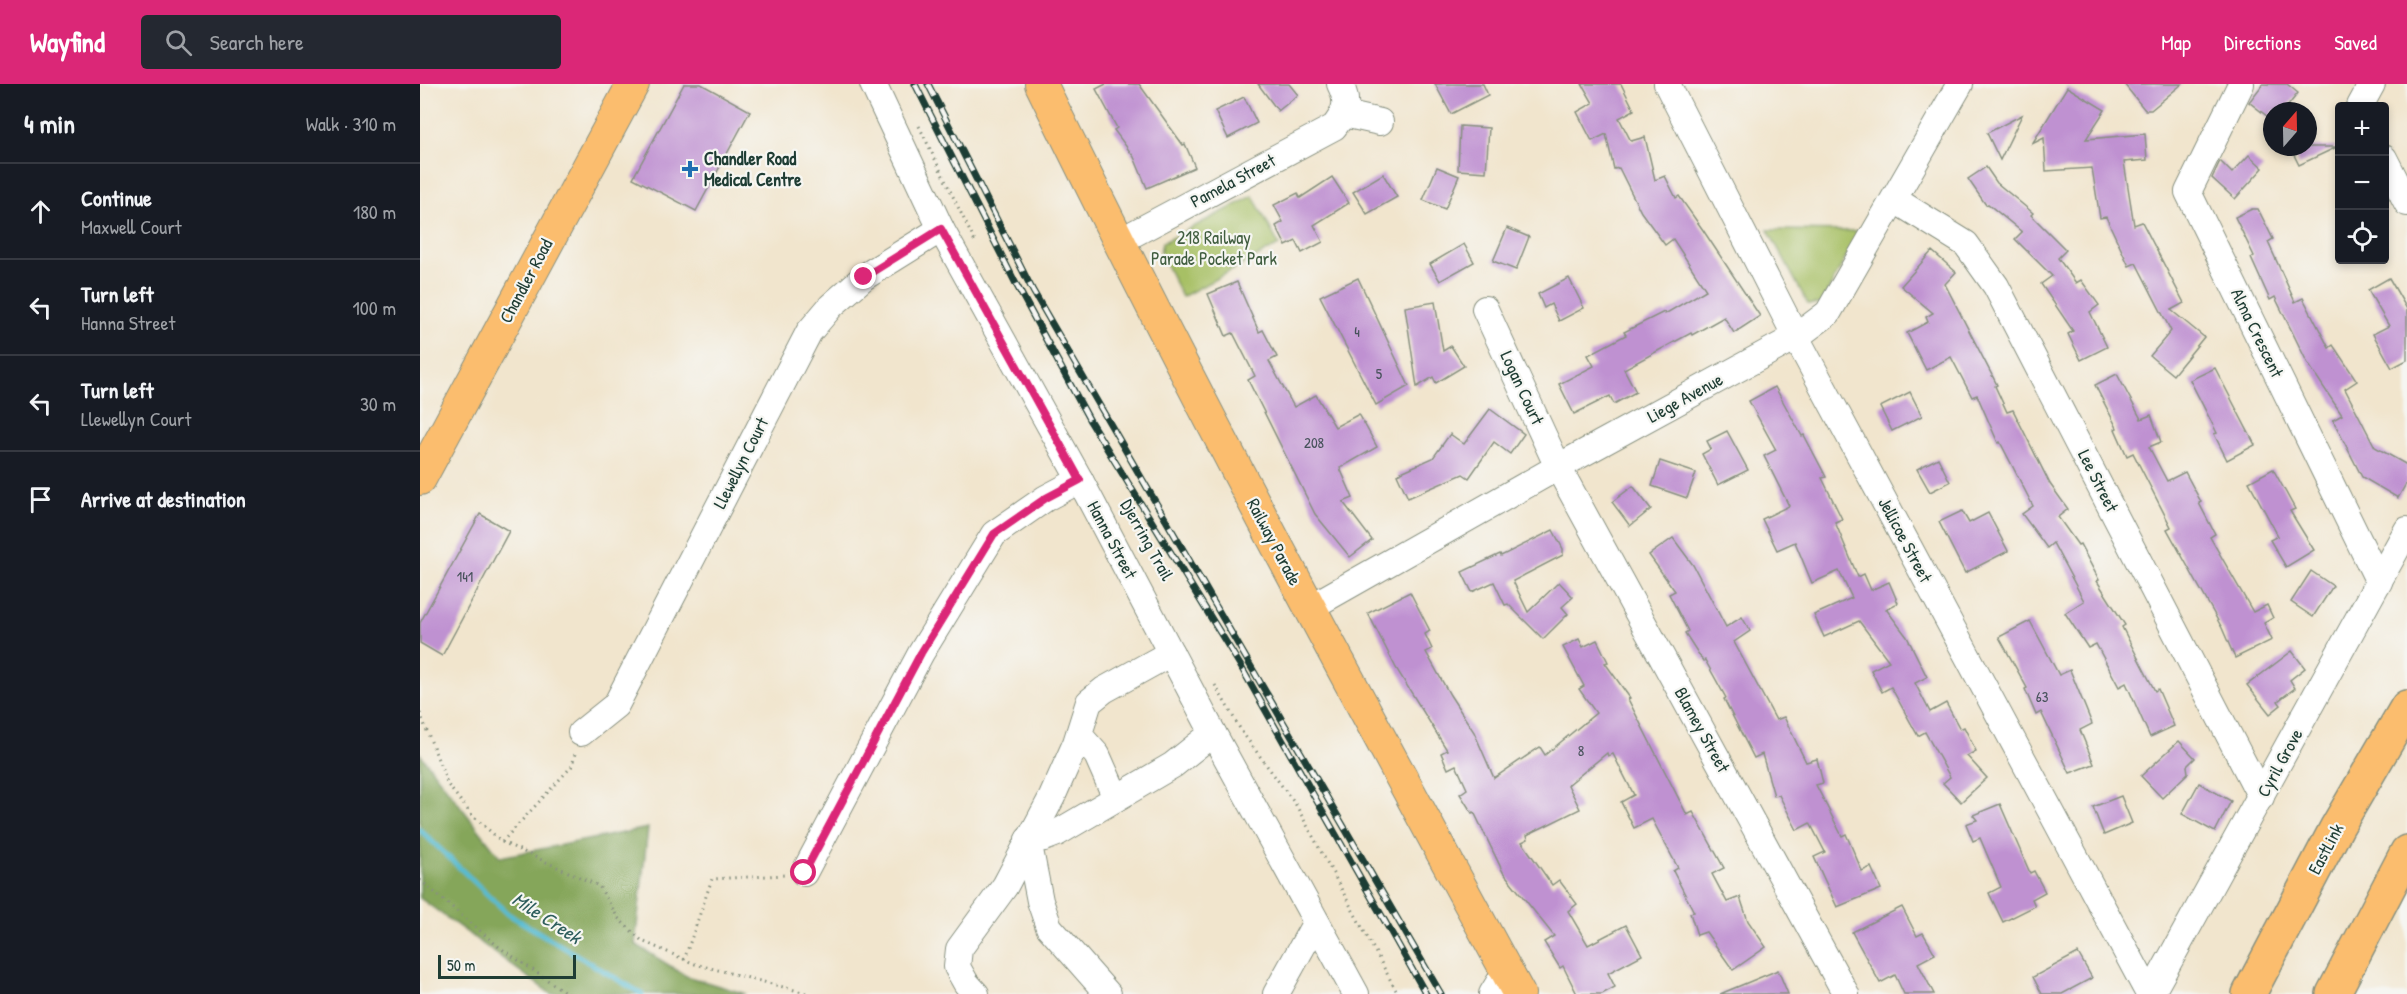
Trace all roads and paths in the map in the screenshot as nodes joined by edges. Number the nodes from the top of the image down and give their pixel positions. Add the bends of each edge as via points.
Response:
1 (633, 84) edge
2 (873, 84) edge
3 (1041, 84) edge
4 (1340, 84) edge
5 (1667, 84) edge
6 (1960, 84) edge
7 (2241, 84) edge
8 (2347, 84) edge
9 (2372, 84) edge
10 (2357, 102) edge
11 (2361, 102) edge
12 (1344, 114) junction
13 (1380, 122) dead end
14 (919, 126) dead end
15 (2389, 166) edge
16 (1895, 200) junction
17 (2407, 203) edge
18 (941, 229) junction
19 (1118, 242) junction
20 (980, 252) dead end
21 (1485, 309) dead end
22 (1796, 337) junction
23 (1558, 467) junction
24 (420, 479) edge
25 (1080, 480) junction
26 (2407, 530) edge
27 (2379, 582) junction
28 (1309, 608) junction
29 (1171, 653) junction
30 (1211, 680) dead end
31 (2407, 707) edge
32 (420, 713) edge
33 (581, 733) joint
34 (1213, 733) junction
35 (1079, 735) junction
36 (2261, 797) junction
37 (1116, 798) junction
38 (1028, 840) junction
39 (502, 842) junction
40 (2407, 852) edge
41 (804, 873) joint
42 (420, 880) edge
43 (1316, 922) junction
44 (684, 960) junction
45 (1506, 986) edge
46 (568, 994) edge
47 (810, 994) edge
48 (976, 994) edge
49 (1108, 994) edge
50 (1276, 994) edge
51 (1356, 994) edge
52 (1398, 994) edge
53 (1846, 994) edge
54 (2150, 994) edge
55 (2249, 994) edge
56 (2333, 994) edge

1 - 24 main road, Chandler Road
2 - 18 street, Hanna Street
3 - 19 main road, Railway Parade
4 - 12 street via 1346,102
5 - 22 street, Jellicoe Street
6 - 16 street, Liege Avenue
7 - 27 street, Alma Crescent via 2188,192
8 - 10 street
9 - 11 street
12 - 13 street
12 - 19 street, Pamela Street via 1334,127
14 - 20 path
15 - 17 street
16 - 22 street, Liege Avenue via 1828,313
16 - 36 street, Lee Street via 1966,244 1996,286
18 - 25 street, Hanna Street
18 - 33 street, Llewellyn Court via 864,277 809,332 616,705
19 - 28 main road, Railway Parade
21 - 23 street, Logan Court
22 - 23 street, Liege Avenue
22 - 54 street, Jellicoe Street
23 - 28 street, Liege Avenue
23 - 53 street, Blamey Street
25 - 29 street, Hanna Street
25 - 41 street via 994,534 921,653
26 - 27 street, Cyril Grove
27 - 36 street, Cyril Grove
28 - 45 main road, Railway Parade
29 - 34 street, Hanna Street
29 - 35 street via 1093,698
30 - 52 path via 1242,732 1296,805
31 - 55 highway, EastLink
32 - 39 path via 448,785 471,814
33 - 39 path via 572,766
34 - 37 street via 1173,765
34 - 43 street, Hanna Street
35 - 37 street via 1097,755
35 - 38 street via 1057,789
36 - 54 street, Cyril Grove
37 - 38 street via 1057,833
38 - 48 street via 1005,886 958,953 959,971
38 - 49 street via 1049,927
39 - 44 path via 599,886 618,918 642,941
40 - 56 highway
41 - 44 path via 712,879
42 - 46 path via 499,947
43 - 50 street
43 - 51 street, Hanna Street
44 - 47 path

